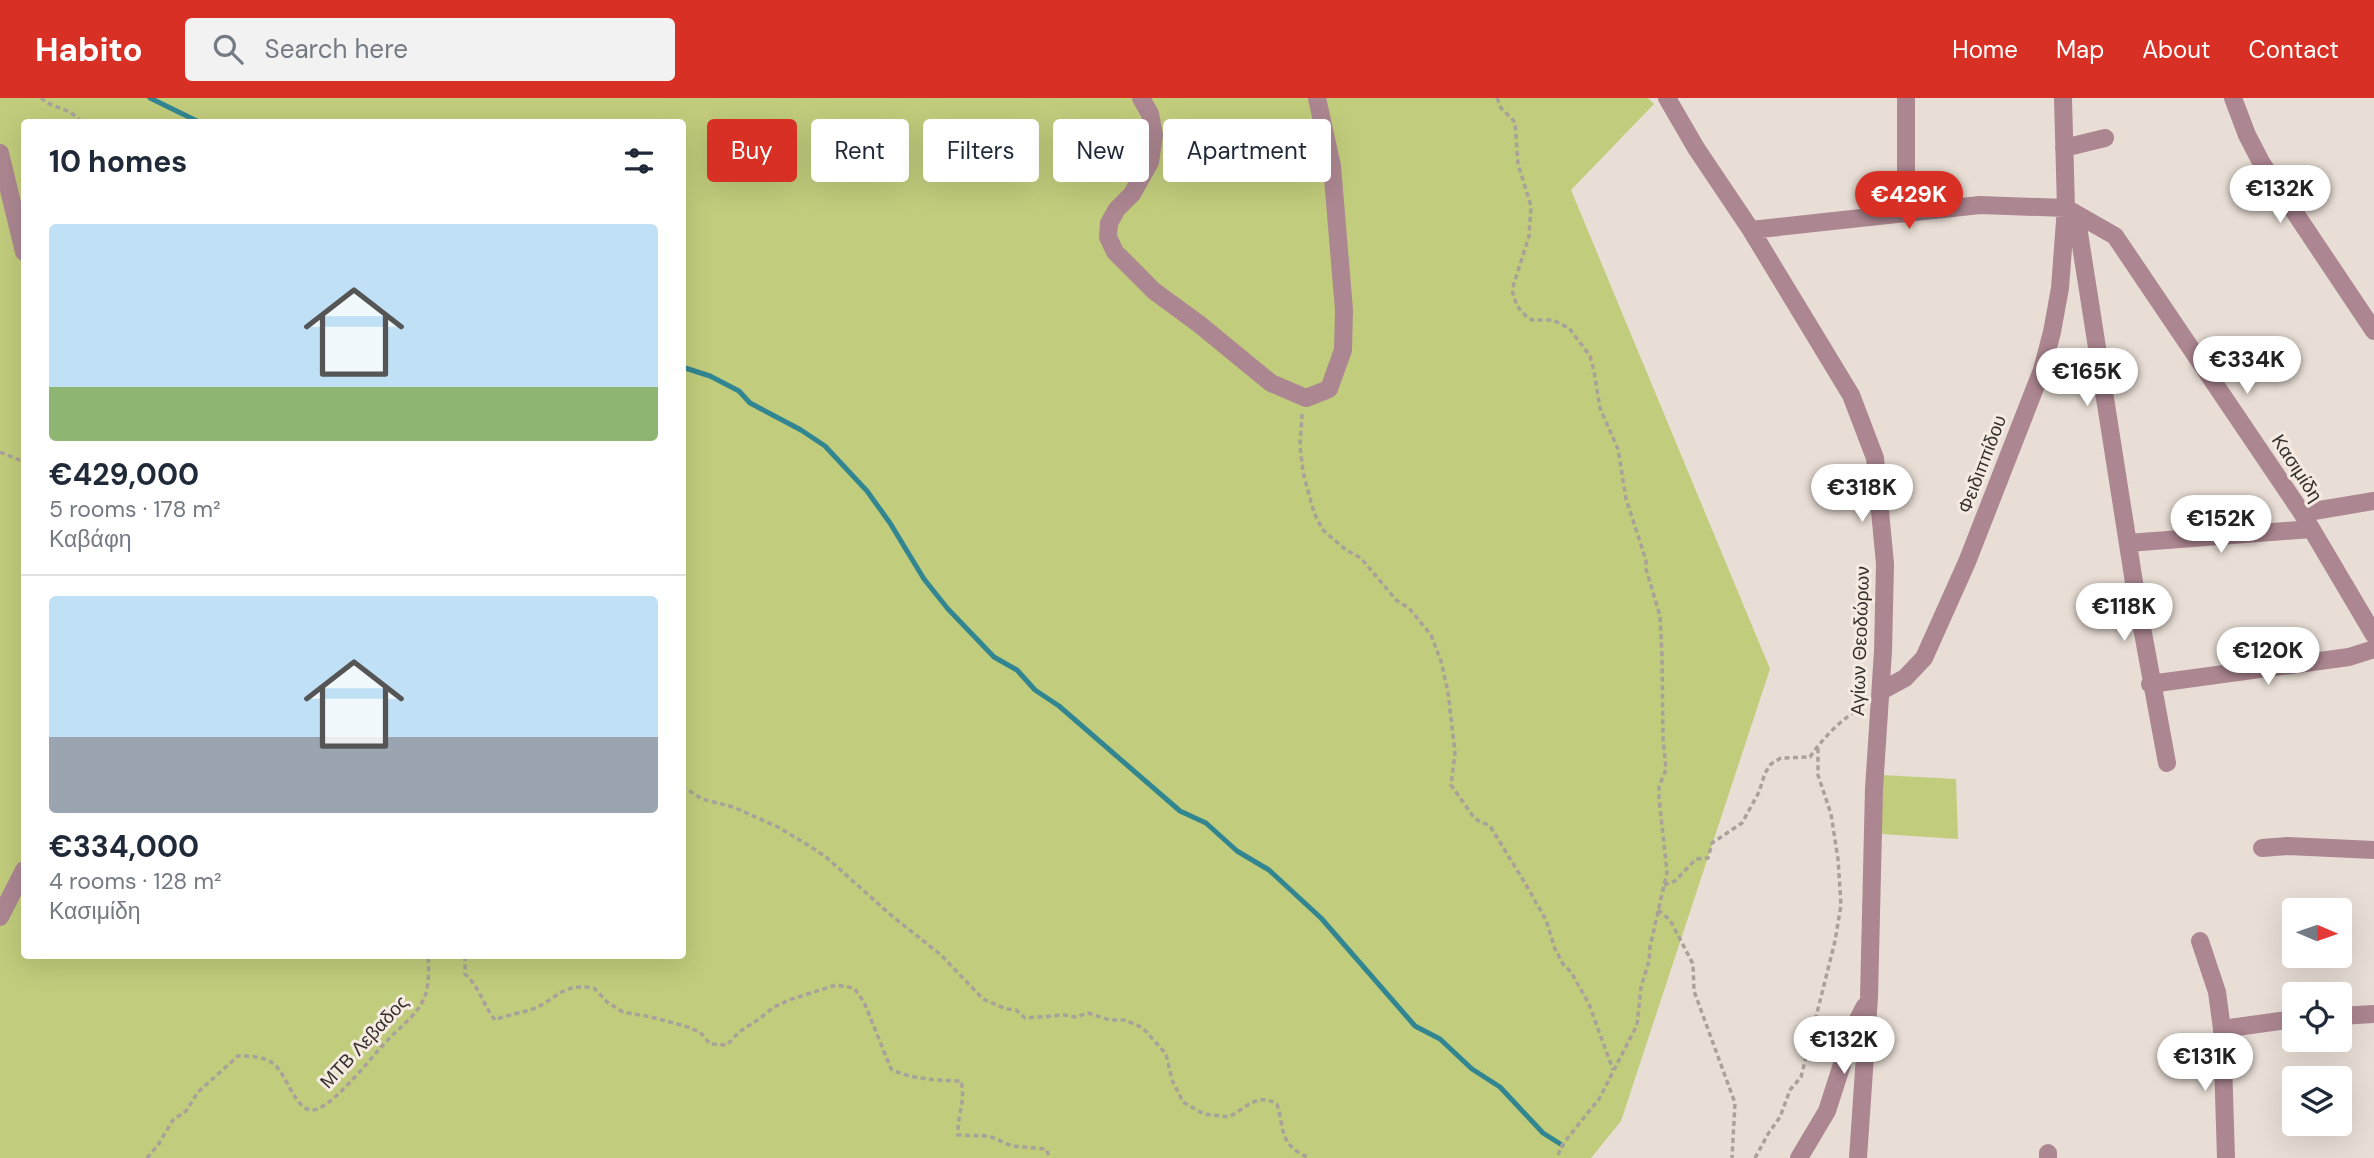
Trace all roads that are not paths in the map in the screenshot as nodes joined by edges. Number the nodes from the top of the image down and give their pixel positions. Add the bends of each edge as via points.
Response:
1 (1140, 98) edge
2 (1317, 98) edge
3 (1667, 98) edge
4 (1906, 98) edge
5 (2063, 98) edge
6 (2233, 98) edge
7 (2105, 138) dead end
8 (2064, 148) junction
9 (0, 153) edge
10 (2071, 211) junction
11 (1906, 212) junction
12 (1751, 230) junction
13 (21, 240) edge
14 (2374, 331) edge
15 (2374, 501) edge
16 (2302, 513) junction
17 (2311, 529) junction
18 (2128, 543) junction
19 (2374, 635) edge
20 (2374, 649) edge
21 (2150, 684) junction
22 (1881, 694) junction
23 (2167, 763) dead end
24 (2262, 848) dead end
25 (2374, 850) edge
26 (21, 876) edge
27 (0, 917) edge
28 (2200, 941) dead end
29 (1869, 997) junction
30 (2374, 1014) edge
31 (2352, 1015) edge
32 (2282, 1021) edge
33 (2222, 1029) junction
34 (1799, 1158) edge
35 (1858, 1158) edge
36 (2226, 1158) edge

1 - 2 street via 1150,114 1154,135 1150,162 1109,223 1108,237 1115,251 1154,291 1270,383 1306,398 1329,388 1343,350 1332,166
3 - 12 street, Αγίων Θεοδώρων
4 - 11 street
5 - 8 street, Φειδιππίδου
6 - 14 street via 2261,162
7 - 8 street
8 - 10 street, Φειδιππίδου
9 - 13 street
10 - 11 street via 1980,205
10 - 16 street, Κασιμίδη via 2115,236 2125,249
10 - 18 street
10 - 22 street, Φειδιππίδου via 2042,370 1967,562 1924,658
11 - 12 street
12 - 22 street, Αγίων Θεοδώρων via 1851,395 1875,458 1885,564
15 - 16 street
16 - 17 street, Κασιμίδη
17 - 18 street
17 - 19 street, Κασιμίδη
18 - 21 street
20 - 21 street via 2350,657
21 - 23 street
22 - 29 street, Αγίων Θεοδώρων
24 - 25 street
26 - 27 street
28 - 33 street via 2217,992
29 - 34 street via 1854,1027 1827,1111
29 - 35 street, Αγίων Θεοδώρων
30 - 31 street
32 - 33 street
33 - 36 street

